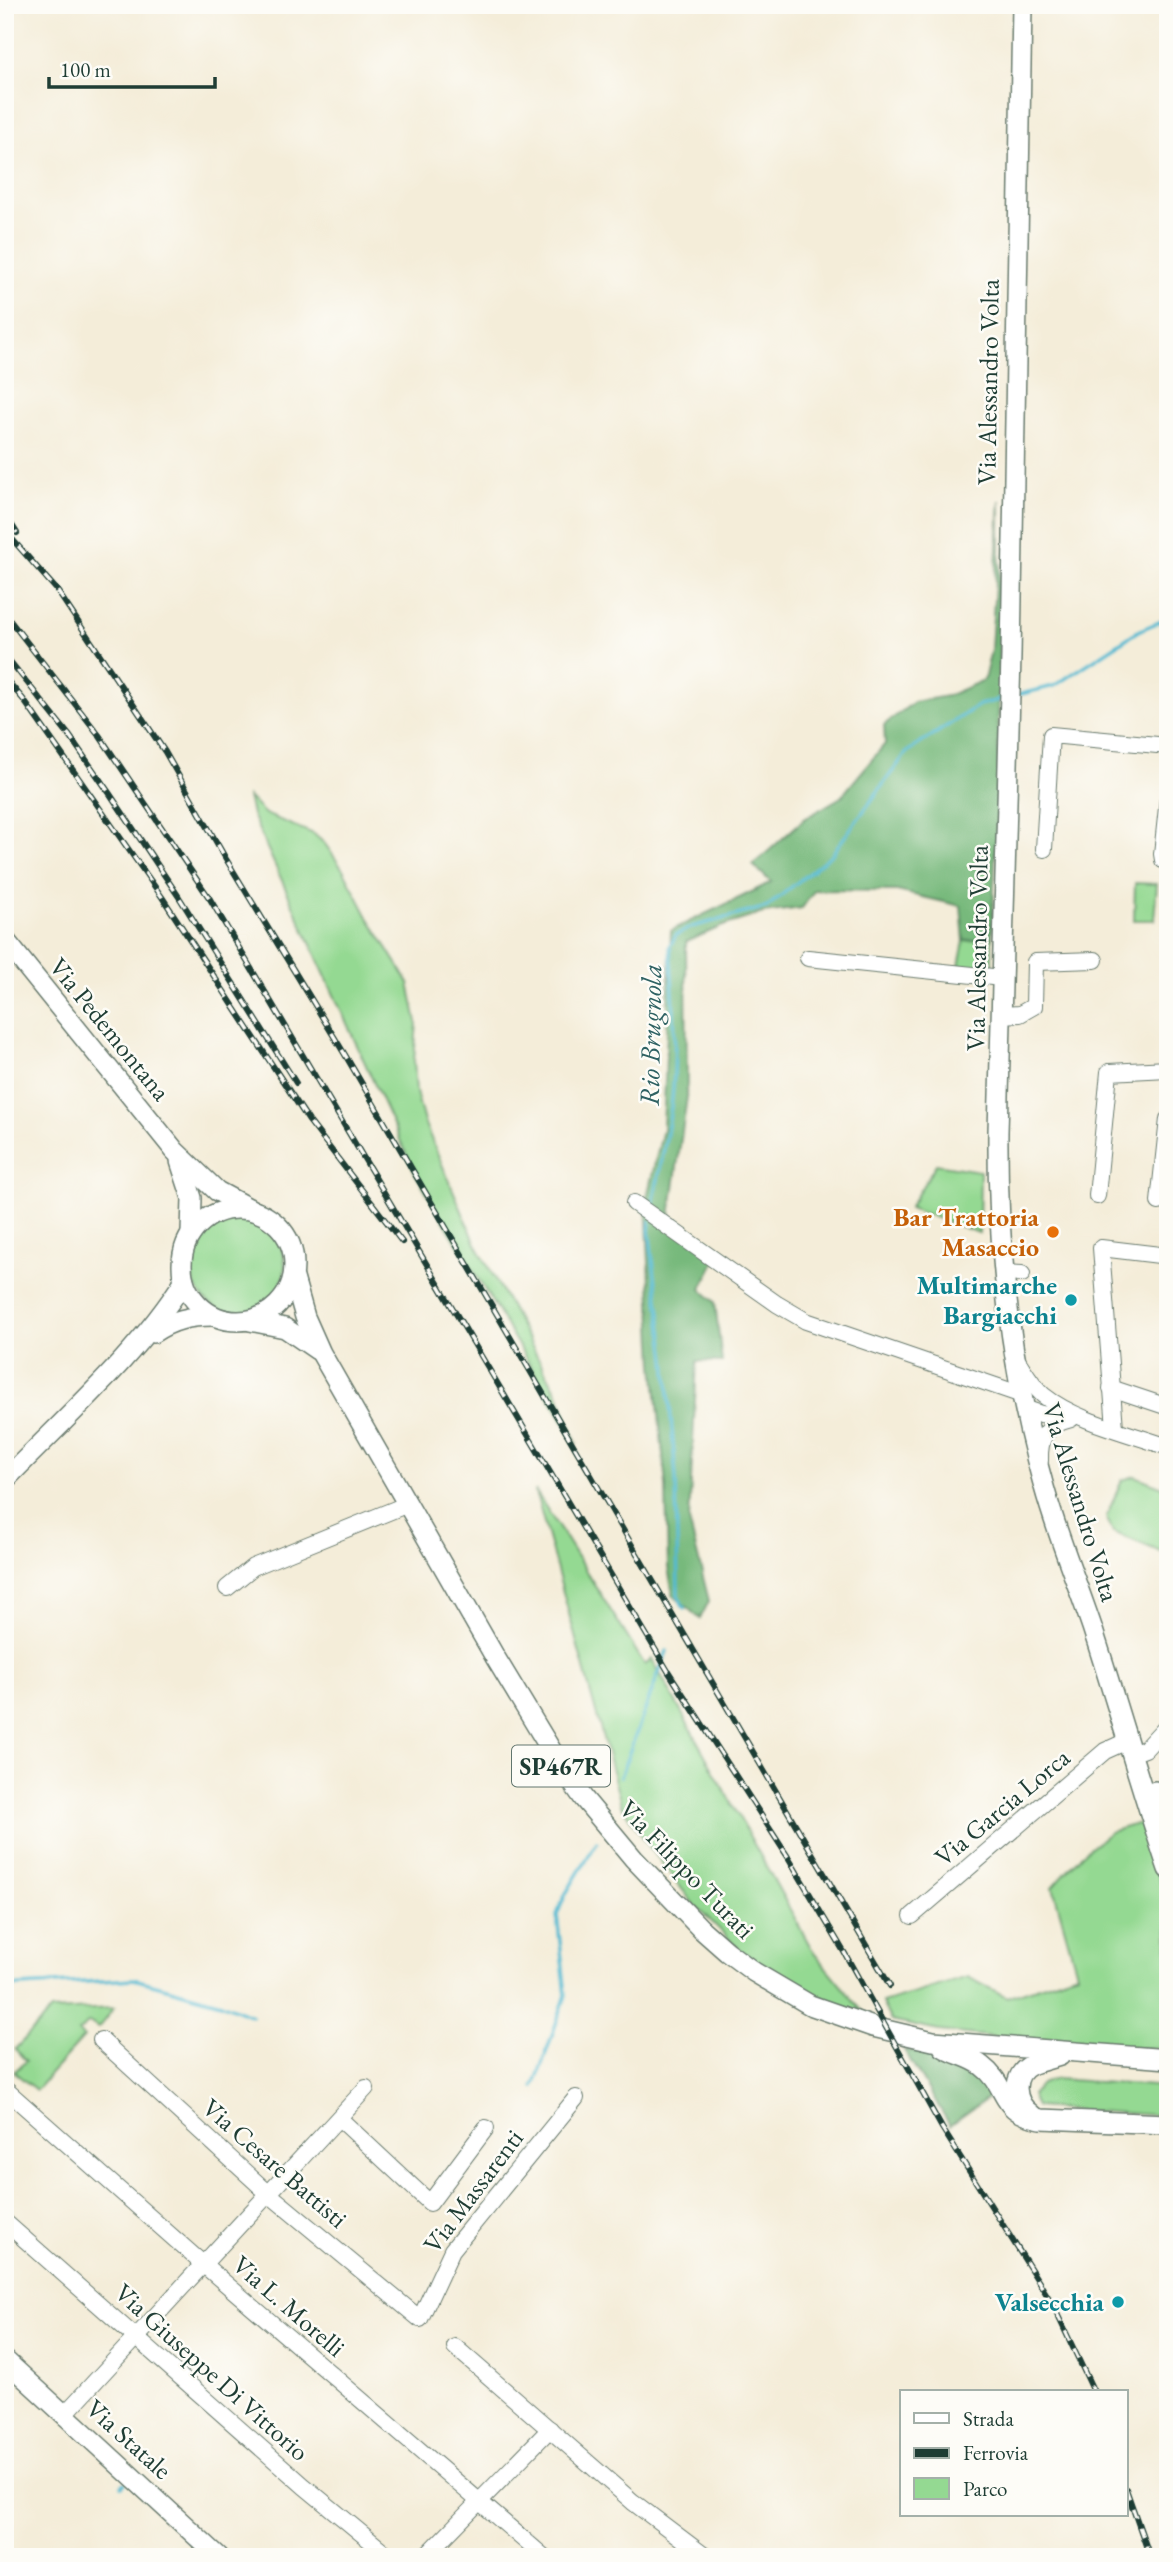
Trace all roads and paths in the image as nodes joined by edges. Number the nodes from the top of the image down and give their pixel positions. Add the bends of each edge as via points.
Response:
1 (1022, 5) edge
2 (1168, 746) edge
3 (1168, 798) edge
4 (1044, 849) dead end
5 (1168, 861) edge
6 (5, 940) edge
7 (808, 958) dead end
8 (1094, 960) dead end
9 (1002, 978) junction
10 (1001, 1014) junction
11 (1168, 1069) edge
12 (1168, 1119) edge
13 (175, 1151) junction
14 (1097, 1196) dead end
15 (1159, 1202) dead end
16 (647, 1211) dead end
17 (256, 1212) junction
18 (191, 1234) junction
19 (1168, 1256) edge
20 (294, 1278) junction
21 (184, 1281) junction
22 (213, 1316) junction
23 (250, 1321) junction
24 (140, 1341) junction
25 (321, 1353) junction
26 (1014, 1356) junction
27 (1111, 1388) junction
28 (1023, 1401) junction
29 (1168, 1407) edge
30 (1072, 1415) junction
31 (1115, 1428) junction
32 (1168, 1447) edge
33 (5, 1480) edge
34 (1044, 1488) junction
35 (408, 1504) junction
36 (227, 1588) dead end
37 (1168, 1724) edge
38 (1129, 1747) junction
39 (1168, 1823) edge
40 (1167, 1860) edge
41 (912, 1916) dead end
42 (101, 2039) dead end
43 (933, 2041) junction
44 (1072, 2052) junction
45 (1168, 2059) edge
46 (366, 2088) dead end
47 (5, 2089) edge
48 (576, 2098) dead end
49 (339, 2118) junction
50 (1037, 2118) junction
51 (1168, 2124) edge
52 (486, 2128) dead end
53 (269, 2194) junction
54 (5, 2222) edge
55 (204, 2266) junction
56 (419, 2319) joint
57 (137, 2338) junction
58 (455, 2347) dead end
59 (5, 2360) edge
60 (64, 2415) junction
61 (550, 2429) junction
62 (478, 2500) junction
63 (219, 2557) edge
64 (390, 2557) edge
65 (425, 2557) edge
66 (544, 2557) edge
67 (705, 2557) edge

1 - 9 main road, Via Alessandro Volta
2 - 4 street via 1051,735
3 - 5 street via 1162,854
6 - 13 main road, Via Pedemontana
7 - 9 street
8 - 10 street via 1035,962 1034,1006 1020,1014
9 - 10 main road, Via Alessandro Volta
10 - 26 main road, Via Alessandro Volta via 998,1198 1013,1273
11 - 14 street via 1109,1072
12 - 15 street
13 - 17 main road via 217,1191
13 - 18 main road via 192,1198
16 - 28 street via 806,1321
17 - 18 main road via 220,1212
17 - 20 main road, SP467R via 288,1238
18 - 21 main road, SP467R via 182,1256
19 - 27 street via 1101,1248
20 - 23 main road via 278,1306
20 - 25 main road, Via Filippo Turati / SP467R
21 - 22 main road via 190,1295
21 - 24 main road, SP467R
22 - 23 main road, SP467R via 231,1322
22 - 24 main road, SP467R via 168,1323
23 - 25 main road, Via Filippo Turati / SP467R via 285,1328
24 - 33 main road, SP467R
25 - 35 main road, Via Filippo Turati / SP467R
26 - 28 main road, Via Alessandro Volta
26 - 30 street via 1036,1387
27 - 29 street
27 - 31 street
28 - 30 street
28 - 34 main road, Via Alessandro Volta
30 - 31 street
30 - 34 street via 1049,1428 1042,1438
31 - 32 street
34 - 38 main road, Via Alessandro Volta
35 - 36 street via 253,1567
35 - 43 main road, Via Filippo Turati / SP467R via 562,1768 634,1859 684,1912 754,1972 810,2005
37 - 38 street, Via Garcia Lorca via 1145,1749
38 - 39 main road
38 - 40 main road, Via Alessandro Volta
38 - 41 street, Via Garcia Lorca via 1105,1751
42 - 53 street, Via Cesare Battisti
43 - 44 main road, Via Filippo Turati / SP467R
43 - 50 main road via 980,2064 1014,2109
44 - 45 main road, Via Filippo Turati / SP467R
44 - 50 main road via 1024,2070 1018,2099
46 - 49 street
47 - 55 street, Via L. Morelli
48 - 56 street, Via Massarenti via 452,2250
49 - 52 street, Via Massarenti via 430,2203
49 - 53 street
50 - 51 main road
53 - 55 street
53 - 56 street, Via Cesare Battisti
54 - 57 street, Via Giuseppe Di Vittorio
55 - 57 street
55 - 62 street, Via L. Morelli
57 - 60 street
57 - 64 street, Via Giuseppe Di Vittorio
58 - 61 street
59 - 60 main road, Via Statale
60 - 63 main road, Via Statale
61 - 62 street
61 - 67 street
62 - 65 street
62 - 66 street, Via L. Morelli

